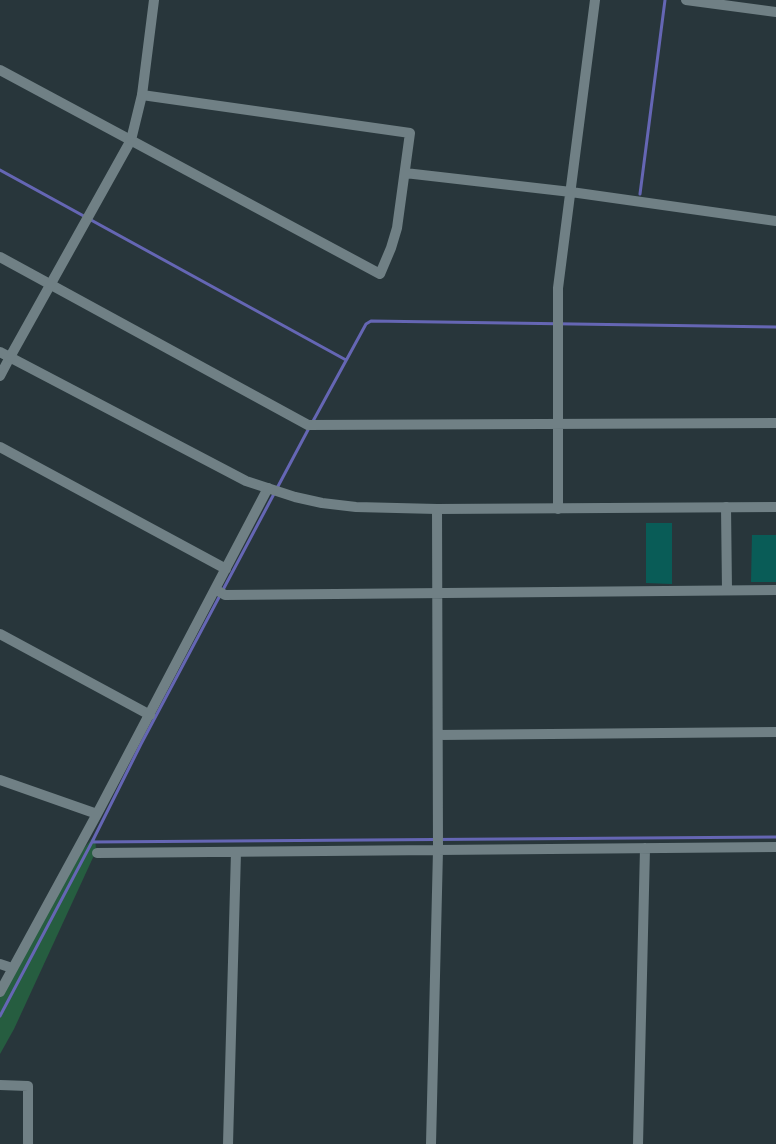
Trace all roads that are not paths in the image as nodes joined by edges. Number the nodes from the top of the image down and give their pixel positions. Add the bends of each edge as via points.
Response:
1 (154, 0) edge
2 (595, 0) edge
3 (686, 0) edge
4 (776, 12) edge
5 (0, 70) edge
6 (142, 95) junction
7 (131, 140) junction
8 (405, 173) junction
9 (571, 192) junction
10 (776, 220) edge
11 (0, 257) edge
12 (50, 284) junction
13 (0, 352) edge
14 (10, 357) junction
15 (0, 376) edge
16 (776, 423) edge
17 (558, 425) junction
18 (0, 447) edge
19 (268, 488) junction
20 (726, 507) junction
21 (776, 507) edge
22 (558, 508) junction
23 (437, 509) junction
24 (226, 569) junction
25 (215, 589) junction
26 (727, 590) junction
27 (776, 590) edge
28 (437, 593) junction
29 (0, 634) edge
30 (150, 715) junction
31 (776, 732) edge
32 (438, 735) junction
33 (0, 780) edge
34 (97, 814) junction
35 (776, 847) edge
36 (645, 848) junction
37 (438, 850) junction
38 (236, 852) junction
39 (97, 853) dead end
40 (0, 964) edge
41 (12, 968) junction
42 (0, 992) edge
43 (0, 1085) edge
44 (28, 1144) edge
45 (228, 1144) edge
46 (431, 1144) edge
47 (638, 1144) edge

1 - 6 street
2 - 9 street
3 - 4 street
5 - 7 street
6 - 7 street
6 - 8 street via 410,133
7 - 8 street via 380,274 392,248 397,228
7 - 12 street
8 - 9 street
9 - 10 street
9 - 17 street via 558,288
11 - 12 street
12 - 14 street
12 - 17 street via 308,425
13 - 14 street
14 - 15 street
14 - 19 street via 221,470
16 - 17 street
17 - 22 street
18 - 24 street
19 - 23 street via 322,503 356,507
19 - 24 street
20 - 21 street
20 - 22 street
20 - 26 street
22 - 23 street
23 - 28 street
24 - 25 street
25 - 28 street via 226,594
25 - 30 street
26 - 27 street
26 - 28 street
28 - 32 street
29 - 30 street
30 - 34 street
31 - 32 street
32 - 37 street
33 - 34 street
34 - 41 street
35 - 36 street
36 - 37 street
36 - 47 street
37 - 38 street
37 - 46 street
38 - 39 street
38 - 45 street
40 - 41 street
41 - 42 street
43 - 44 street via 28,1086

